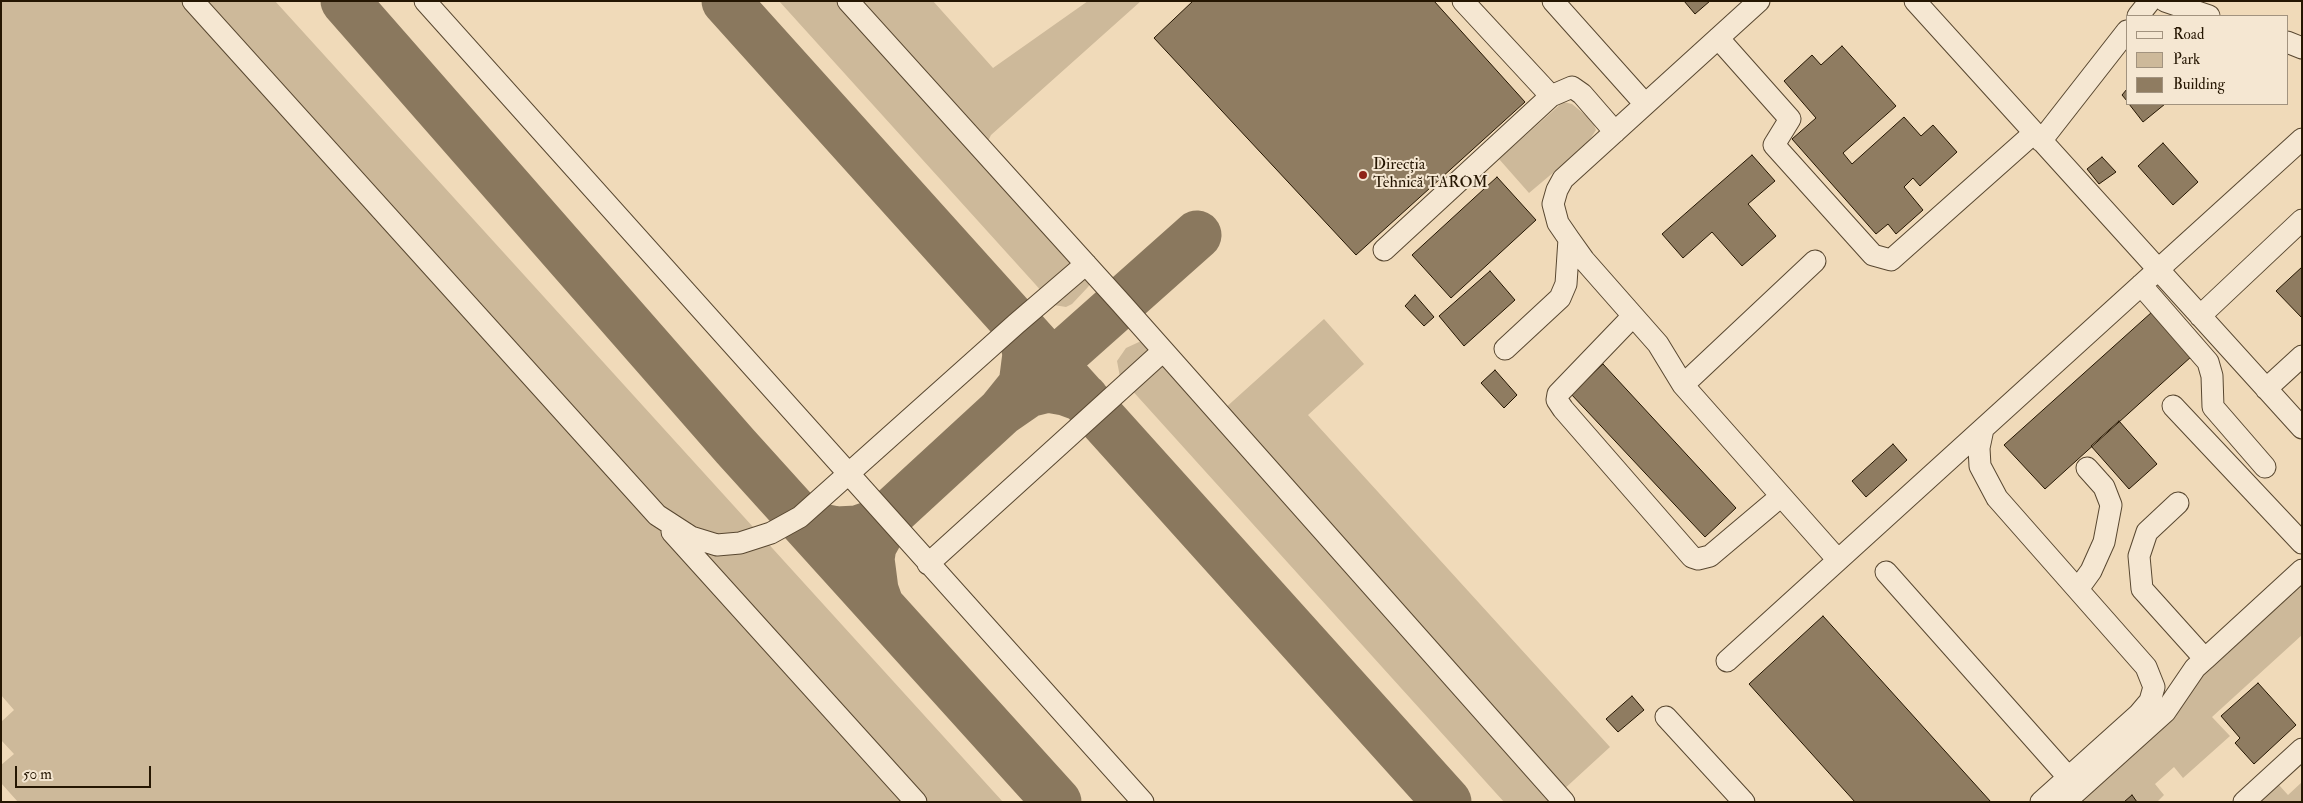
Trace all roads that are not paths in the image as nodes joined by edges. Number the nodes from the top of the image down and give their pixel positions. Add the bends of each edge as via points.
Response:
1 (193, 1) edge
2 (425, 1) edge
3 (848, 1) edge
4 (1464, 1) edge
5 (1553, 1) edge
6 (1759, 1) edge
7 (1915, 1) edge
8 (2150, 1) edge
9 (2165, 1) edge
10 (2139, 15) edge
11 (2206, 15) edge
12 (2126, 32) edge
13 (1718, 38) junction
14 (2288, 42) edge
15 (2302, 48) edge
16 (1551, 96) junction
17 (1645, 104) junction
18 (1615, 132) junction
19 (2038, 137) junction
20 (2302, 139) edge
21 (2302, 220) edge
22 (1569, 239) junction
23 (1384, 250) dead end
24 (1815, 261) dead end
25 (1086, 264) junction
26 (2158, 270) junction
27 (2141, 285) junction
28 (1634, 316) junction
29 (2200, 316) junction
30 (1505, 349) dead end
31 (1163, 350) junction
32 (2302, 356) edge
33 (1683, 385) junction
34 (2266, 389) junction
35 (2174, 406) dead end
36 (2302, 428) edge
37 (1983, 429) junction
38 (2265, 467) dead end
39 (2087, 468) dead end
40 (848, 474) junction
41 (1780, 497) junction
42 (2178, 503) dead end
43 (657, 515) junction
44 (2302, 544) edge
45 (1838, 560) junction
46 (928, 564) junction
47 (2302, 570) edge
48 (1886, 572) dead end
49 (2078, 590) junction
50 (2204, 659) junction
51 (1727, 661) dead end
52 (1666, 717) dead end
53 (2302, 749) edge
54 (2069, 778) junction
55 (916, 802) edge
56 (1143, 802) edge
57 (1564, 802) edge
58 (1744, 802) edge
59 (2041, 802) edge
60 (2065, 802) edge
61 (2244, 802) edge

1 - 43 lane
2 - 40 lane
3 - 25 lane
4 - 16 lane
5 - 17 lane
6 - 13 lane
7 - 19 lane
8 - 10 lane
9 - 11 lane
12 - 19 lane
13 - 17 lane
13 - 19 lane via 1790,119 1774,145 1873,255 1891,260
14 - 15 lane
16 - 18 lane via 1572,87
16 - 23 lane
17 - 18 lane
18 - 22 lane via 1563,179 1557,190 1554,204 1558,223
19 - 26 lane
20 - 26 lane
21 - 29 lane
22 - 28 lane
22 - 30 lane via 1566,284 1560,298
24 - 33 lane
25 - 31 lane
25 - 40 lane
26 - 27 lane
26 - 29 lane
27 - 37 lane
27 - 38 lane via 2208,362 2213,407
28 - 33 lane via 1658,344
28 - 41 lane via 1558,394 1557,400 1563,409 1692,557 1710,556
29 - 34 lane
31 - 46 lane
31 - 57 lane
32 - 34 lane
33 - 41 lane
34 - 36 lane
35 - 44 lane
37 - 45 lane
37 - 49 lane via 1980,466 1992,490
39 - 49 lane via 2104,487 2111,505 2104,542
40 - 43 lane via 800,517 771,533 740,543 717,544 691,537
40 - 46 lane
41 - 45 lane
42 - 50 lane via 2147,532 2139,556 2142,589
43 - 55 lane
45 - 51 lane
46 - 56 lane
47 - 50 lane
48 - 54 lane
49 - 54 lane via 2146,667 2154,687 2150,701 2139,714
50 - 60 lane via 2165,712
52 - 58 lane
53 - 61 lane
54 - 59 lane

